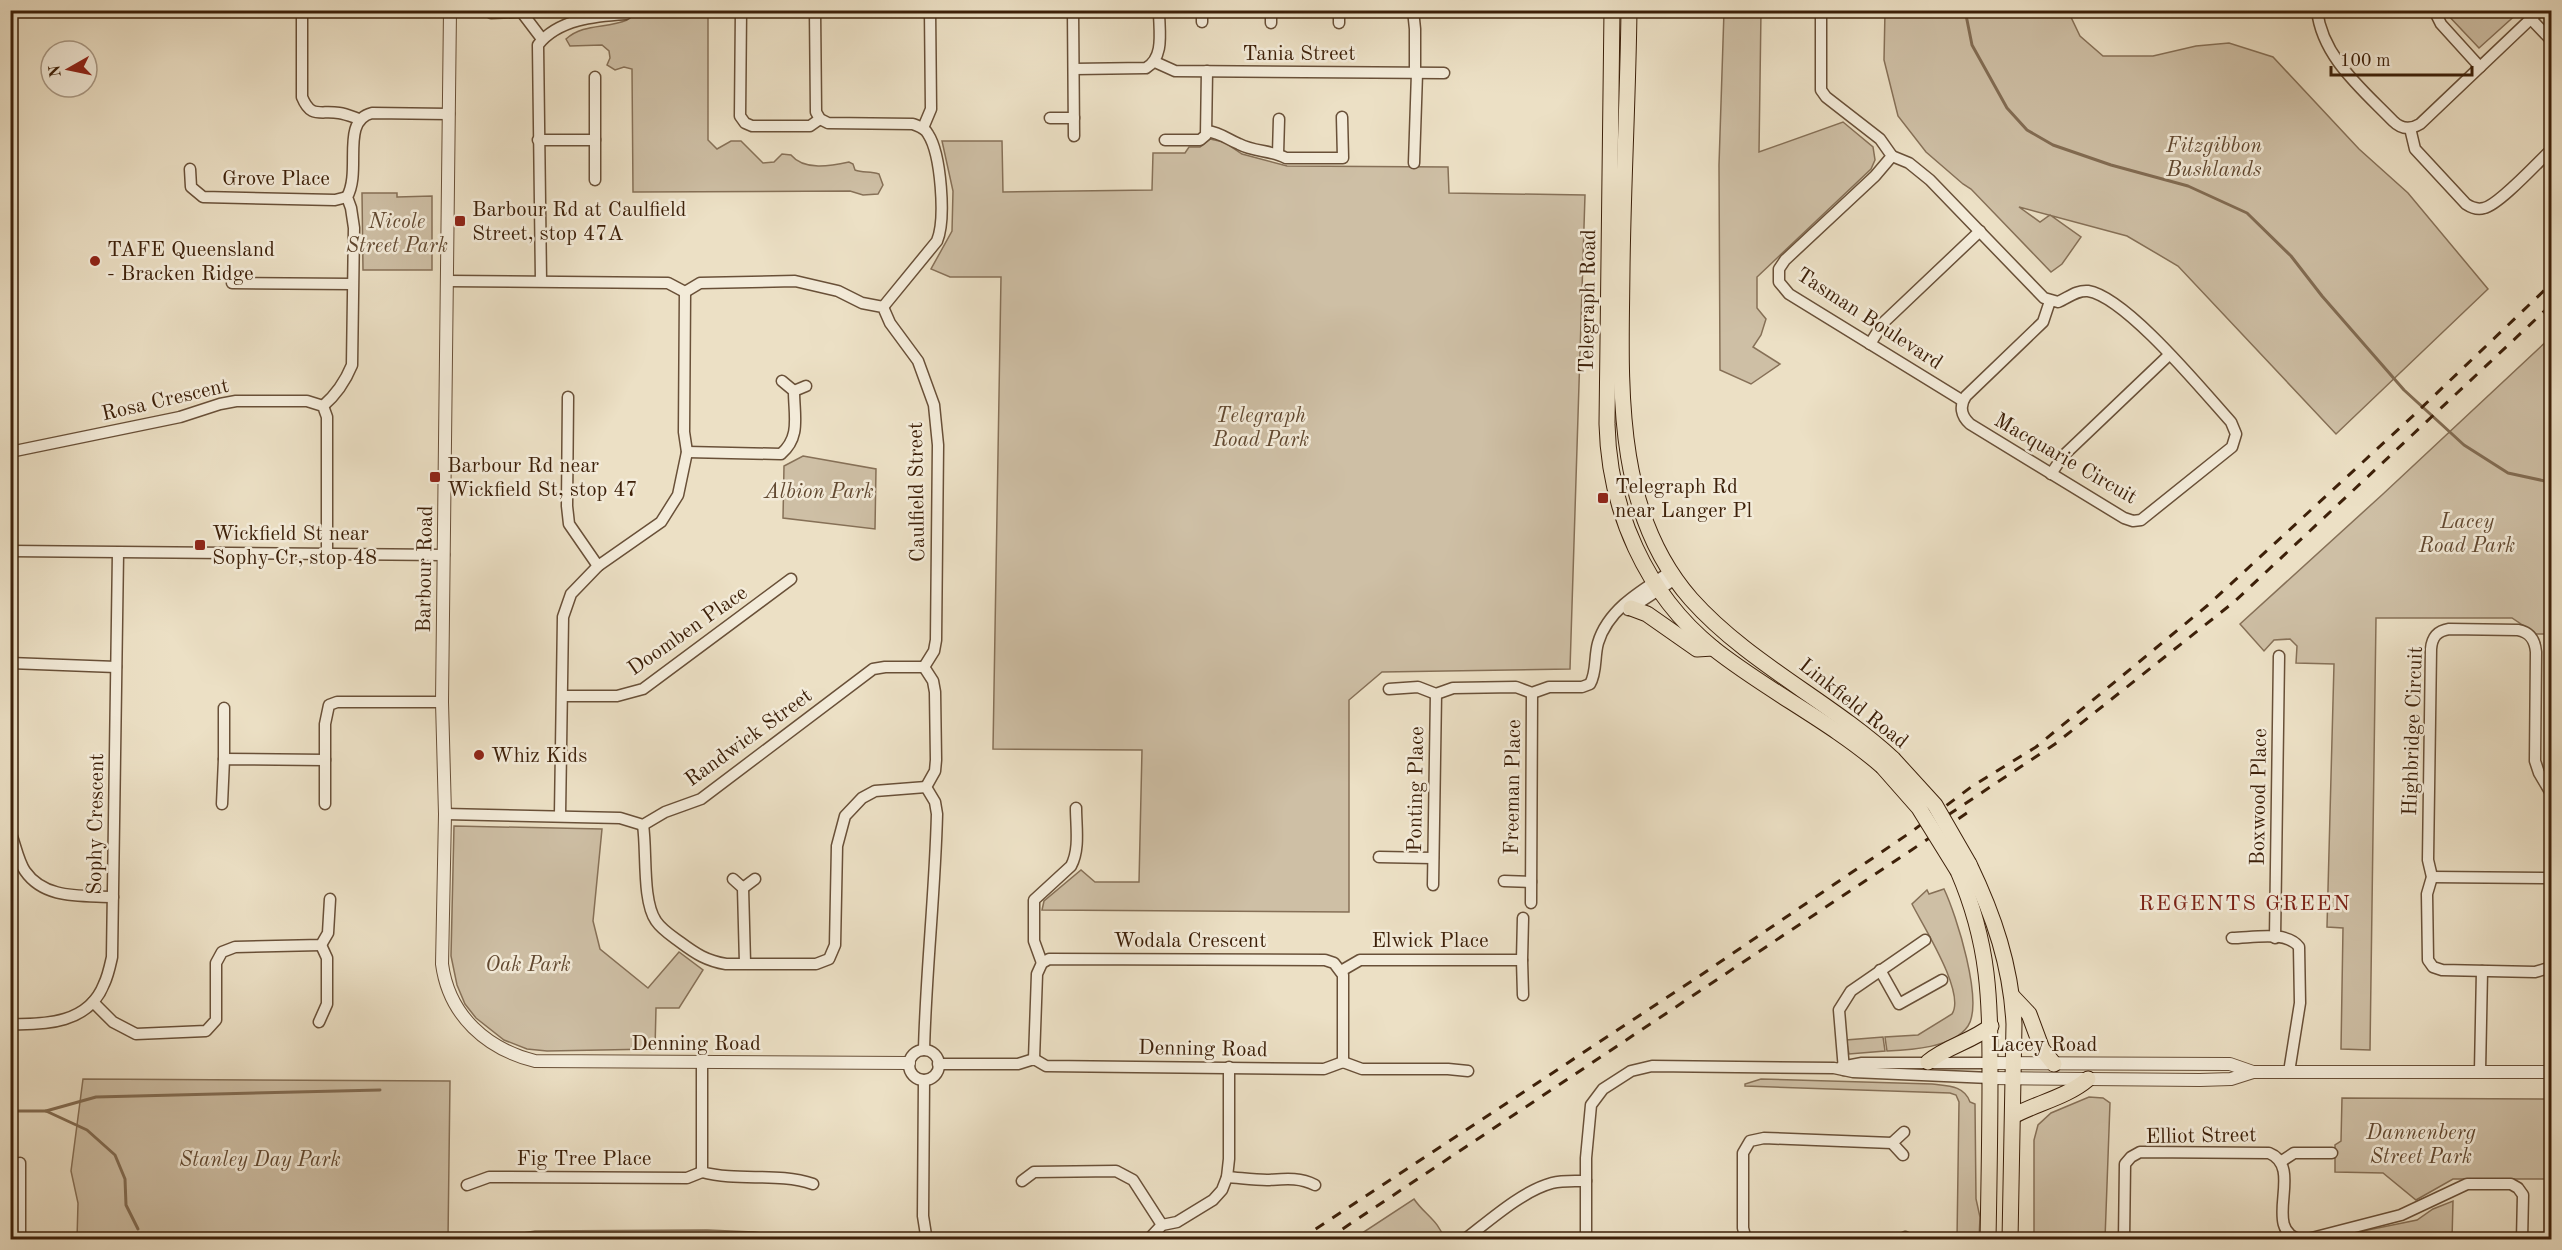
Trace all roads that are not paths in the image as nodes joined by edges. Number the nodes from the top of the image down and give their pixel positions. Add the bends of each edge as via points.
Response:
1 (302, 10) edge
2 (450, 10) edge
3 (491, 10) edge
4 (741, 10) edge
5 (815, 10) edge
6 (930, 10) edge
7 (1073, 10) edge
8 (1159, 10) edge
9 (1271, 10) edge
10 (1339, 10) edge
11 (1413, 10) edge
12 (1611, 10) edge
13 (1629, 10) edge
14 (1821, 10) edge
15 (2317, 10) edge
16 (2434, 10) edge
17 (2540, 10) edge
18 (520, 11) edge
19 (598, 13) edge
20 (626, 14) dead end
21 (2531, 19) junction
22 (1271, 23) dead end
23 (1339, 23) dead end
24 (542, 39) junction
25 (2552, 41) edge
26 (1155, 62) junction
27 (2480, 67) junction
28 (1074, 69) junction
29 (1207, 71) junction
30 (1416, 73) junction
31 (1444, 73) dead end
32 (595, 77) dead end
33 (449, 114) junction
34 (1342, 117) dead end
35 (1050, 118) dead end
36 (1074, 118) junction
37 (359, 119) junction
38 (820, 119) junction
39 (1279, 119) dead end
40 (923, 128) junction
41 (2410, 128) junction
42 (1207, 131) junction
43 (1074, 136) dead end
44 (538, 140) junction
45 (595, 140) junction
46 (1165, 140) dead end
47 (2552, 149) edge
48 (1278, 154) junction
49 (1892, 156) junction
50 (1414, 163) dead end
51 (190, 169) dead end
52 (595, 180) dead end
53 (347, 197) junction
54 (1980, 231) junction
55 (448, 281) junction
56 (541, 281) junction
57 (232, 283) dead end
58 (352, 284) junction
59 (685, 292) junction
60 (2050, 301) junction
61 (883, 308) junction
62 (1870, 344) junction
63 (2169, 355) junction
64 (782, 381) dead end
65 (806, 386) dead end
66 (794, 391) junction
67 (568, 397) dead end
68 (1963, 400) junction
69 (323, 406) junction
70 (10, 452) edge
71 (687, 452) junction
72 (2051, 474) junction
73 (10, 551) edge
74 (118, 553) junction
75 (327, 555) junction
76 (444, 555) junction
77 (598, 566) junction
78 (1672, 575) junction
79 (791, 579) dead end
80 (1657, 586) junction
81 (1631, 608) junction
82 (1612, 618) junction
83 (1713, 648) junction
84 (2279, 657) dead end
85 (10, 663) edge
86 (117, 667) junction
87 (924, 667) junction
88 (1389, 689) dead end
89 (1532, 693) junction
90 (1436, 694) junction
91 (563, 696) junction
92 (442, 702) junction
93 (224, 708) dead end
94 (224, 759) junction
95 (326, 760) junction
96 (1887, 763) junction
97 (926, 787) junction
98 (2552, 795) edge
99 (222, 804) dead end
100 (325, 804) dead end
101 (1076, 808) dead end
102 (445, 814) junction
103 (560, 815) junction
104 (643, 825) junction
105 (10, 831) edge
106 (1379, 857) dead end
107 (1433, 858) junction
108 (1964, 868) junction
109 (2432, 877) junction
110 (2552, 878) edge
111 (733, 879) dead end
112 (755, 879) dead end
113 (1504, 881) dead end
114 (1531, 882) junction
115 (1433, 885) dead end
116 (743, 888) junction
117 (113, 897) junction
118 (330, 899) dead end
119 (1531, 903) dead end
120 (1523, 918) dead end
121 (2232, 938) dead end
122 (2275, 938) junction
123 (1925, 940) dead end
124 (321, 945) junction
125 (1522, 960) junction
126 (745, 963) junction
127 (1042, 963) junction
128 (2552, 967) edge
129 (1880, 970) junction
130 (1341, 971) junction
131 (2482, 971) junction
132 (1942, 980) dead end
133 (1523, 995) dead end
134 (2012, 996) junction
135 (93, 1002) junction
136 (319, 1022) dead end
137 (10, 1024) edge
138 (1991, 1026) junction
139 (487, 1041) joint
140 (924, 1050) junction
141 (1034, 1059) junction
142 (1343, 1062) junction
143 (1928, 1062) junction
144 (702, 1063) junction
145 (909, 1063) junction
146 (938, 1064) junction
147 (2054, 1064) junction
148 (1229, 1067) junction
149 (1840, 1068) junction
150 (1990, 1070) junction
151 (1468, 1071) dead end
152 (2013, 1071) junction
153 (2480, 1071) junction
154 (2253, 1072) junction
155 (2289, 1072) junction
156 (2552, 1072) edge
157 (2088, 1079) junction
158 (924, 1080) junction
159 (2013, 1116) junction
160 (1904, 1132) dead end
161 (1892, 1143) junction
162 (2332, 1153) dead end
163 (1903, 1155) dead end
164 (2282, 1161) junction
165 (20, 1163) dead end
166 (702, 1172) junction
167 (1227, 1177) junction
168 (1022, 1181) dead end
169 (1586, 1181) junction
170 (813, 1184) dead end
171 (467, 1185) dead end
172 (1315, 1185) dead end
173 (1162, 1225) junction
174 (928, 1238) edge
175 (20, 1239) edge
176 (1148, 1239) edge
177 (1464, 1239) edge
178 (1586, 1239) edge
179 (1746, 1239) edge
180 (1988, 1239) edge
181 (2010, 1239) edge
182 (2124, 1239) edge
183 (2303, 1239) edge
184 (2522, 1239) edge

1 - 37 street via 305,106 311,112 340,113
2 - 33 street, Barbour Road
3 - 18 street
4 - 38 street via 740,116 745,123 810,126
5 - 38 street via 816,112
6 - 40 street via 931,109
7 - 28 street
8 - 26 street via 1159,54
9 - 22 street
10 - 23 street
11 - 30 street
12 - 80 main road, Telegraph Road via 1607,444 1621,512
13 - 78 main road, Telegraph Road via 1622,317 1626,434 1640,509
14 - 49 street via 1823,93 1880,139
15 - 41 street via 2322,31 2337,61 2392,121
16 - 27 street via 2441,24
17 - 21 street
18 - 24 street
19 - 20 street
19 - 24 street via 547,33
21 - 25 street
21 - 27 street
24 - 44 street via 538,45
26 - 28 street via 1146,68
26 - 29 street, Tania Street via 1175,71
27 - 41 street via 2420,124
28 - 36 street
29 - 30 street, Tania Street
29 - 42 street
30 - 31 street, Tania Street
30 - 50 street
32 - 45 street
33 - 37 street via 372,113
33 - 55 street, Barbour Road
34 - 48 street via 1343,158 1286,158
35 - 36 street
36 - 43 street
37 - 53 street via 354,128 354,182
38 - 40 street via 828,123 913,124
39 - 48 street
40 - 61 street via 933,146 942,193 941,232
41 - 47 street via 2415,149 2466,204 2477,209 2496,201
42 - 46 street via 1200,140
42 - 48 street via 1220,132 1240,145
44 - 45 street
44 - 56 street
45 - 52 street
49 - 54 street via 1922,172
49 - 62 street, Tasman Boulevard via 1785,260 1778,273 1783,289
51 - 53 street, Grove Place via 191,187 202,197
53 - 58 street via 354,228
54 - 60 street
54 - 62 street via 1883,323
55 - 56 street
55 - 76 street, Barbour Road
56 - 59 street via 668,283
57 - 58 street
58 - 69 street via 352,365 335,396
59 - 61 street via 700,283 795,281 838,291
59 - 71 street
60 - 63 street, Macquarie Circuit via 2061,301 2082,291 2095,293 2133,318
60 - 68 street via 2043,322
61 - 87 street, Caulfield Street via 918,361 934,405 938,445 936,640
62 - 68 street, Tasman Boulevard
63 - 72 street via 2063,456
63 - 72 street, Macquarie Circuit via 2231,422 2236,434 2232,447 2137,521 2124,519
64 - 66 street
65 - 66 street
66 - 71 street via 794,435 791,445 781,454
67 - 77 street via 569,524
68 - 72 street, Macquarie Circuit via 1962,413 1970,424
69 - 70 street, Rosa Crescent via 307,401 236,401 180,417
69 - 75 street via 327,417
71 - 77 street via 678,495 661,522
73 - 74 street
74 - 75 street
74 - 86 street, Sophy Crescent
75 - 76 street
76 - 92 street, Barbour Road
77 - 91 street via 571,594 563,617
78 - 80 street
78 - 96 main road, Linkfield Road via 1730,637 1858,729
79 - 91 street, Doomben Place via 644,689 617,696
80 - 81 street
80 - 82 street via 1617,608
80 - 83 main road, Linkfield Road
81 - 82 street
81 - 83 main road via 1647,614 1697,649
82 - 89 street via 1598,644 1590,684 1549,687
83 - 96 main road, Linkfield Road
84 - 122 street, Boxwood Place
85 - 86 street
86 - 117 street, Sophy Crescent
87 - 97 street via 933,681 936,749 935,771
87 - 104 street, Randwick Street via 873,669 701,799
88 - 90 street via 1418,687
89 - 90 street via 1516,687 1453,688
89 - 114 street, Freeman Place
90 - 107 street, Ponting Place
91 - 103 street
92 - 95 street via 329,705
92 - 102 street, Barbour Road
93 - 94 street
94 - 95 street
94 - 99 street
95 - 100 street
96 - 108 main road, Linkfield Road, bridge
97 - 126 street via 875,791 845,816 837,846 836,945 829,959 816,964
97 - 140 street via 937,814
98 - 109 street, Highbridge Circuit via 2535,761 2533,640 2521,630 2440,631 2433,638 2431,649 2428,860
101 - 127 street via 1074,860 1034,900 1034,941
102 - 103 street
102 - 139 street, Barbour Road via 442,970 460,1016
103 - 104 street via 620,818
104 - 126 street via 647,901 656,921 704,959
105 - 117 street via 24,870 38,886 59,894
106 - 107 street
107 - 115 street, Ponting Place
108 - 134 main road, Linkfield Road via 2000,935
108 - 138 main road, Linkfield Road via 1983,944
109 - 110 street
109 - 131 street, Highbridge Circuit via 2427,894 2428,960 2438,969
111 - 116 street
112 - 116 street
113 - 114 street, Freeman Place
114 - 119 street, Freeman Place
116 - 126 street
117 - 135 street, Sophy Crescent via 112,957 104,986
118 - 124 street via 328,933
120 - 125 street
121 - 122 street
122 - 155 street via 2293,940 2300,951 2299,1014
123 - 129 street
124 - 135 street via 235,947 222,952 216,963 216,1020 206,1031 198,1033 136,1034 112,1022
124 - 136 street via 327,958 327,1004
125 - 130 street, Elwick Place via 1360,960
125 - 133 street
127 - 130 street, Wodala Crescent via 1050,959 1325,960
127 - 141 street via 1037,974
128 - 131 street, Highbridge Circuit via 2535,972
129 - 132 street via 1899,1004
129 - 149 street via 1855,987 1839,1010
130 - 142 street
131 - 153 street
134 - 147 main road via 2030,1014 2042,1049
134 - 152 main road, Linkfield Road
135 - 137 street via 60,1022
138 - 143 main road
138 - 150 main road, Linkfield Road
139 - 144 street, Denning Road via 535,1061
140 - 145 street via 912,1055
140 - 146 street via 932,1053
141 - 146 street, Denning Road via 1018,1064
141 - 148 street, Denning Road via 1046,1066
142 - 148 street, Denning Road via 1324,1069
142 - 151 street, Denning Road via 1362,1069
143 - 149 street, Lacey Road via 1862,1063
143 - 150 street, Lacey Road
144 - 145 street, Denning Road
144 - 166 street
145 - 158 street via 914,1077
146 - 158 street via 936,1073
147 - 152 street, Lacey Road
147 - 154 street, Lacey Road via 2230,1064
148 - 167 street
149 - 150 street, Lacey Road
149 - 169 street, Lacey Road via 1641,1067 1609,1085 1594,1099 1589,1119
150 - 152 street, Lacey Road
150 - 180 main road, Linkfield Road
152 - 157 street, Lacey Road
152 - 159 main road, Linkfield Road
153 - 155 street, Lacey Road
153 - 156 street, Lacey Road
154 - 155 street, Lacey Road
154 - 157 street, Lacey Road via 2231,1079
157 - 159 main road via 2076,1089
158 - 174 street via 923,1215
159 - 181 main road, Linkfield Road
160 - 161 street
161 - 163 street
161 - 179 street via 1764,1138 1750,1141 1743,1153
162 - 164 street, Elliot Street via 2294,1153
164 - 182 street, Elliot Street via 2269,1154 2140,1152 2125,1164
164 - 183 street, Elliot Street via 2283,1224 2293,1238
165 - 175 street
166 - 170 street via 721,1177 794,1178
166 - 171 street, Fig Tree Place via 687,1178 489,1177
167 - 172 street via 1295,1178
167 - 173 street via 1213,1200 1177,1222
168 - 173 street via 1034,1172 1116,1171 1133,1180
169 - 177 street via 1547,1185
169 - 178 street
173 - 176 street
183 - 184 street, Elliot Street via 2401,1215 2468,1184 2511,1184 2523,1195

